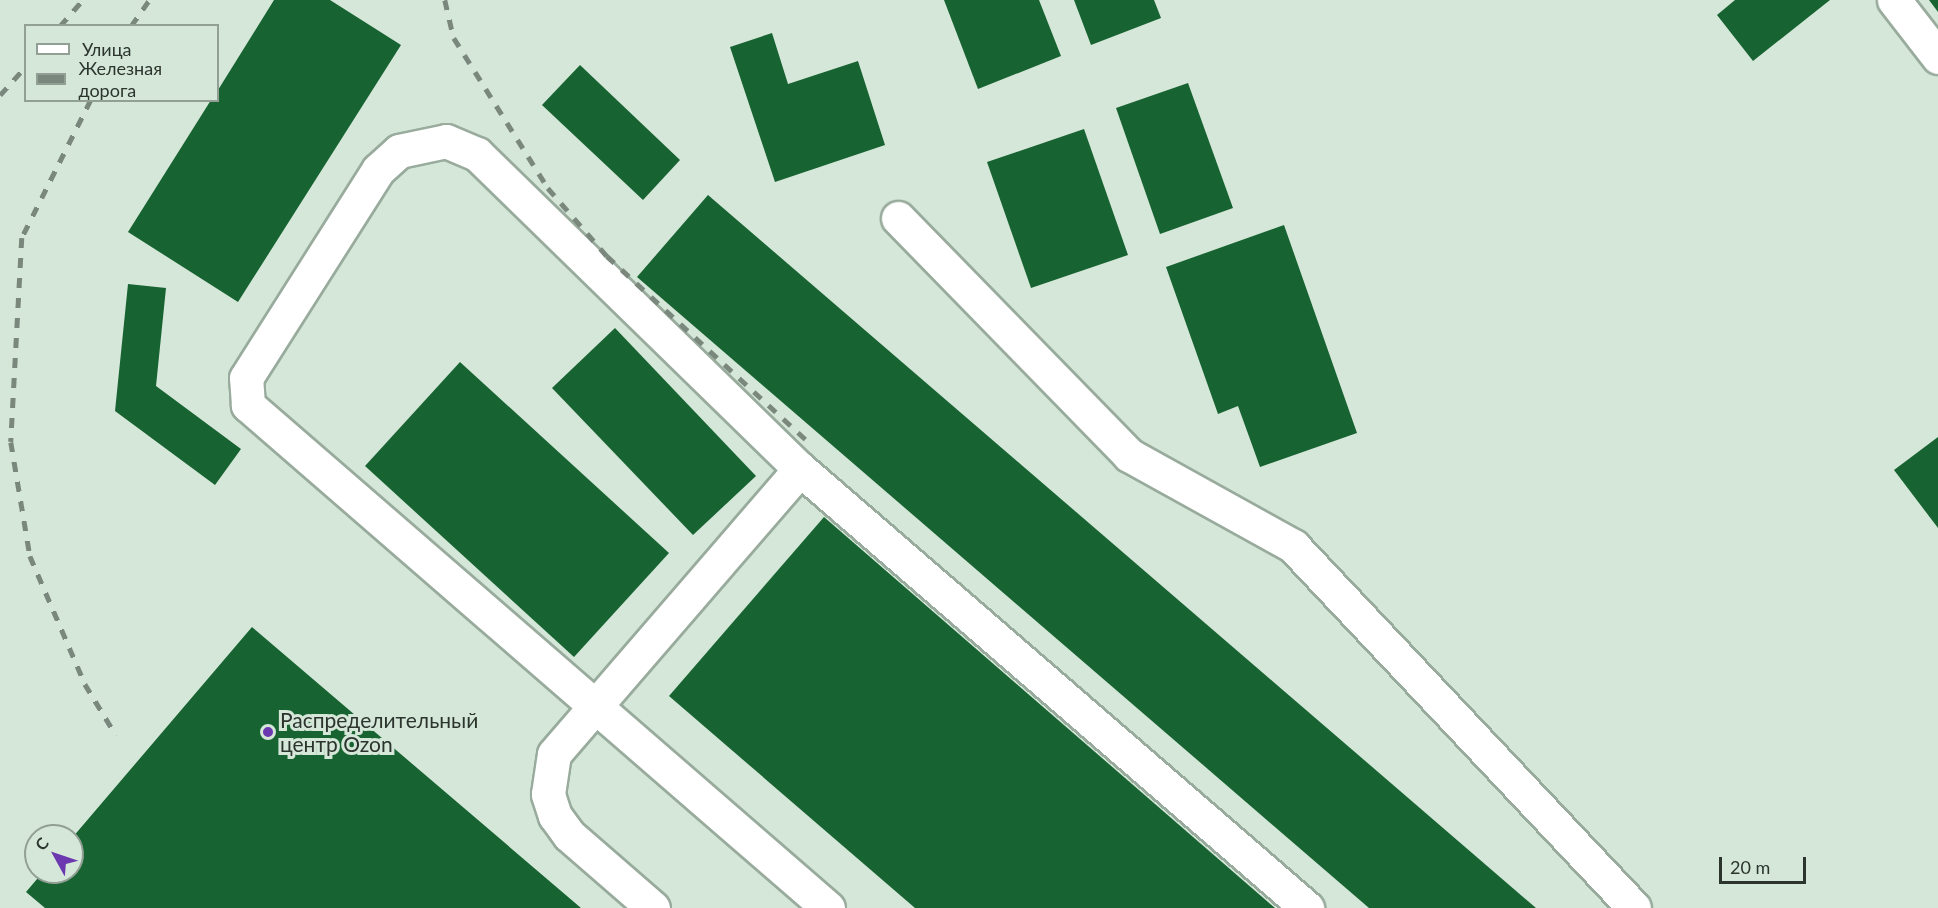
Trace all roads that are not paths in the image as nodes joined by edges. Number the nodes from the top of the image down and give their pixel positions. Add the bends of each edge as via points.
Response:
1 (1894, 0) edge
2 (1938, 57) edge
3 (898, 218) dead end
4 (800, 469) junction
5 (595, 706) junction
6 (653, 908) edge
7 (828, 908) edge
8 (1307, 908) edge
9 (1634, 908) edge

1 - 2 street
3 - 9 street via 1129,455 1293,546
4 - 5 street
4 - 5 street via 477,154 430,141 399,151 378,170 246,378 244,396 256,412
4 - 8 street
5 - 6 street via 554,754 548,794 569,835
5 - 7 street

